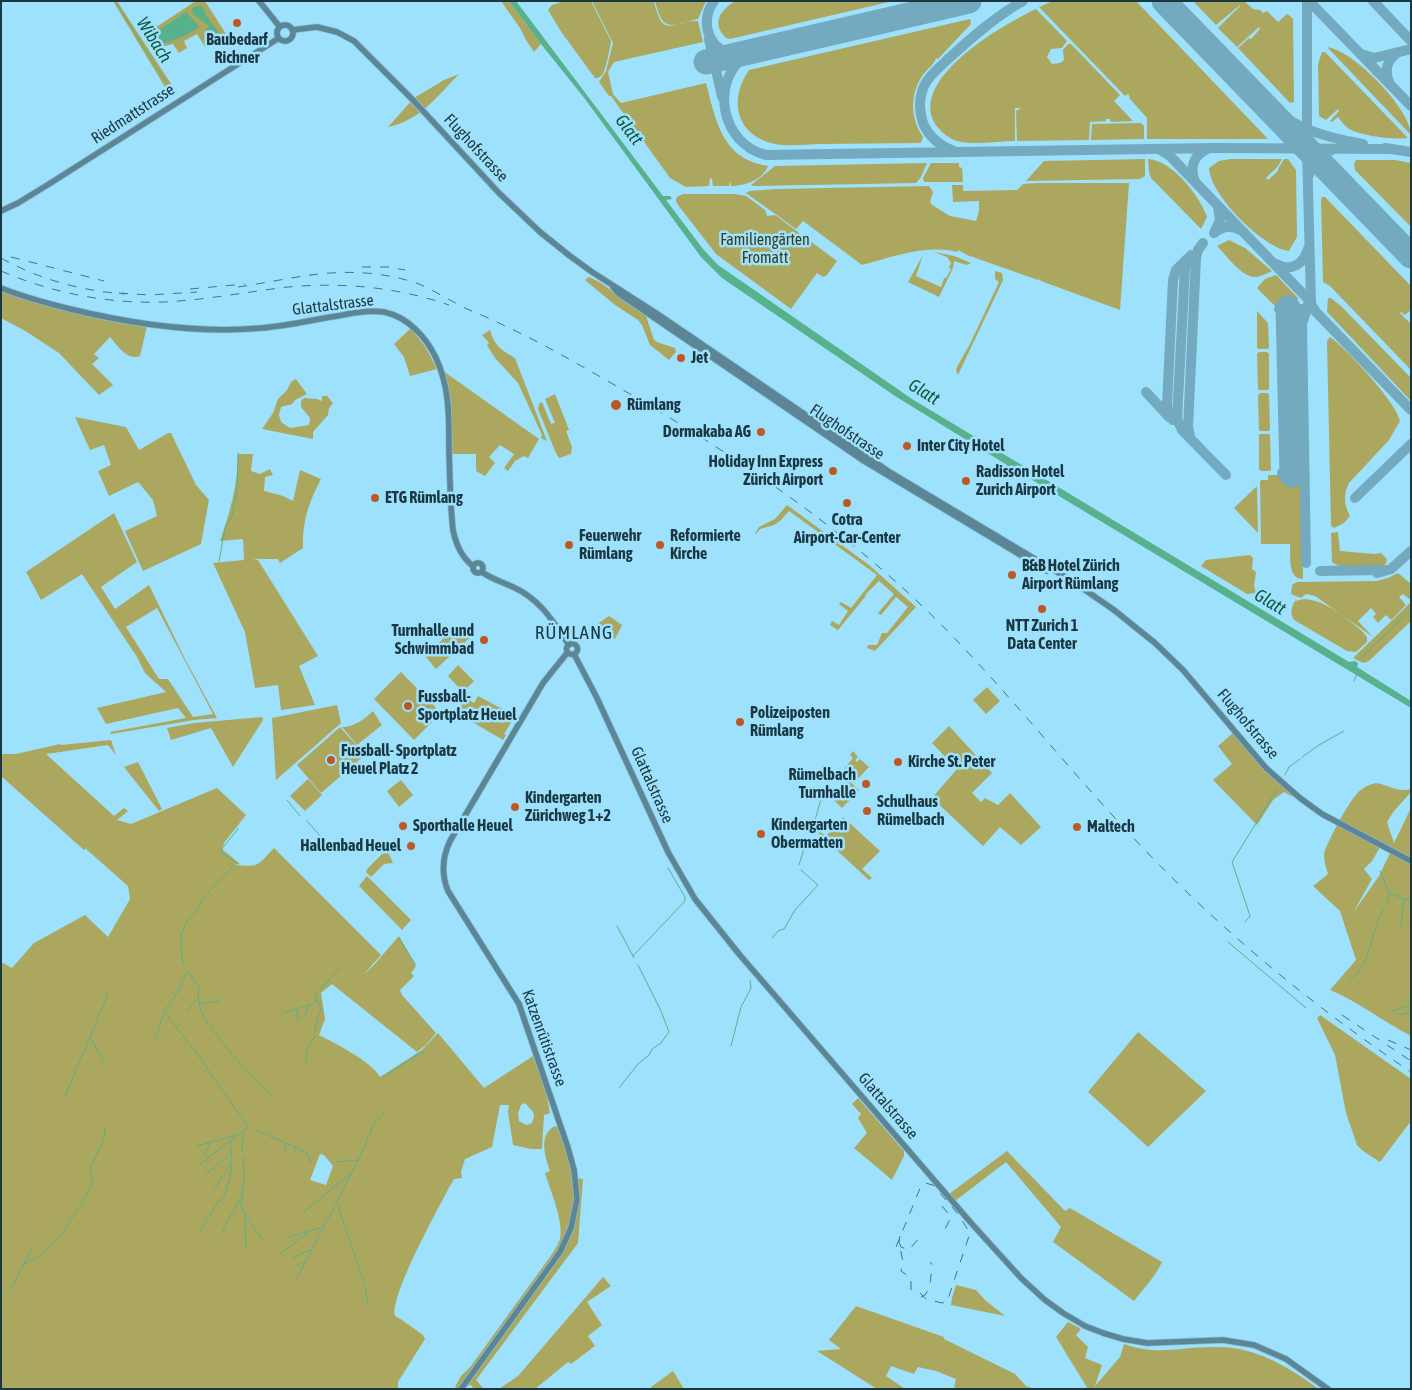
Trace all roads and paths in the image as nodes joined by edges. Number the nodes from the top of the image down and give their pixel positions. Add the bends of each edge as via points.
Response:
1 (259, 1) edge
2 (280, 27) junction
3 (293, 32) junction
4 (279, 38) junction
5 (1, 211) edge
6 (1, 288) edge
7 (569, 645) junction
8 (567, 653) junction
9 (574, 654) junction
10 (1411, 861) edge
11 (461, 1389) edge
12 (1328, 1389) edge

1 - 2 street
2 - 3 street via 287,26
2 - 4 street
3 - 4 street via 290,40
3 - 10 street, Flughofstrasse via 325,29 346,36 362,47 511,206 618,293 864,461 1072,581 1128,620 1169,656 1266,768 1306,803
4 - 5 street, Riedmattstrasse via 36,193
6 - 7 street, Glattalstrasse via 84,312 184,328 262,328 364,311 384,312 405,321 429,346 443,377 449,411 453,530 458,549 473,566 482,564 482,572 489,577 536,601 555,622
7 - 8 street
7 - 9 street via 576,646
8 - 9 street
8 - 11 street, Katzenrütistrasse via 543,683 445,853 443,873 448,891 514,993 524,1016 572,1160 577,1199 571,1228 560,1252
9 - 12 street, Glattalstrasse via 668,852 695,899 730,944 1017,1275 1063,1313 1103,1333 1147,1343 1223,1340 1254,1345 1286,1359

